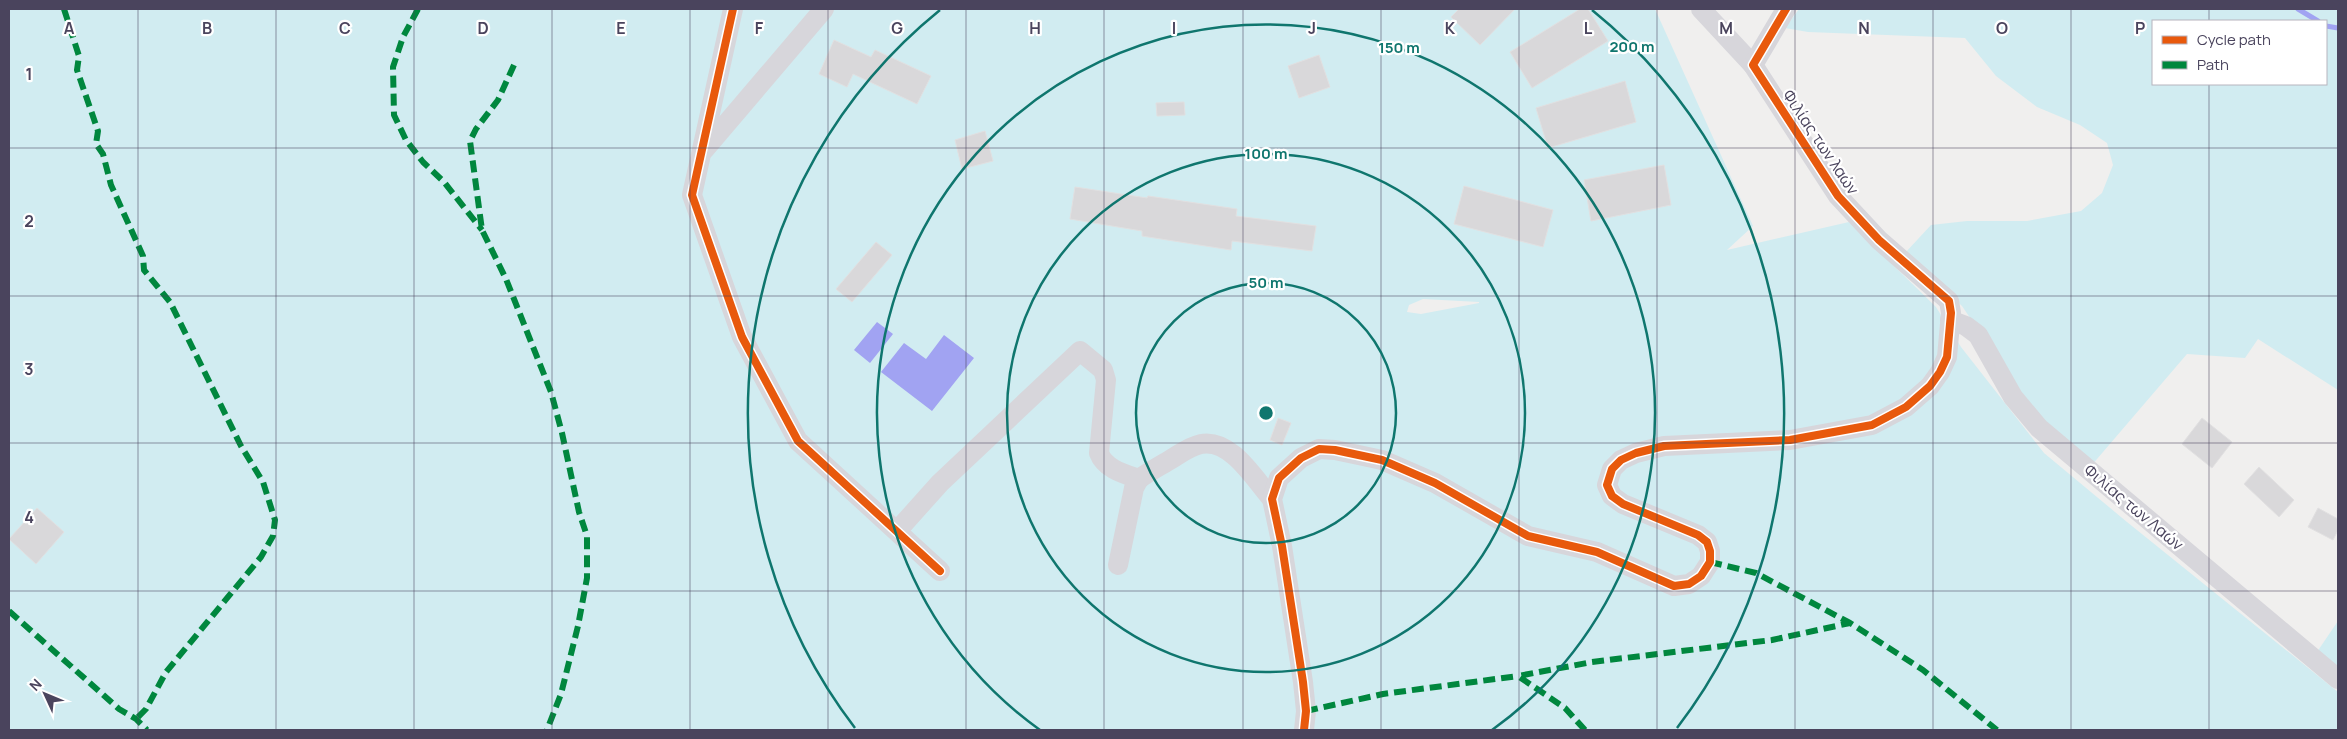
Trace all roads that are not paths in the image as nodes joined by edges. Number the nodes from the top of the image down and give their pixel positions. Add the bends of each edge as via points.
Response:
1 (733, 9) edge
2 (824, 9) edge
3 (1701, 9) edge
4 (1786, 9) edge
5 (1753, 65) junction
6 (702, 154) junction
7 (1950, 320) junction
8 (1139, 479) junction
9 (1272, 499) junction
10 (897, 531) junction
11 (1118, 565) dead end
12 (940, 571) dead end
13 (2338, 679) edge
14 (1304, 730) edge

1 - 6 street
2 - 6 street
3 - 5 street, Φιλίας των λαών
4 - 5 street
5 - 7 street, Φιλίας των λαών via 1838,196 1879,240 1945,296 1951,305
6 - 10 street via 692,195 742,338 798,441
7 - 9 street, Φιλίας των λαών via 1947,357 1930,386 1906,407 1872,425 1790,440 1664,446 1621,460 1610,477 1612,496 1707,542 1710,562 1701,576 1689,584 1674,586 1597,552 1528,536 1426,479 1382,460 1335,450 1319,449 1301,458 1279,478
7 - 13 street, Φιλίας των Λαών via 1978,335 2013,397 2039,428
8 - 9 street via 1186,450 1211,444 1234,455
8 - 10 street via 1101,460 1106,380 1103,370 1080,351 940,483
8 - 11 street via 1134,488
9 - 14 street via 1303,682
10 - 12 street

